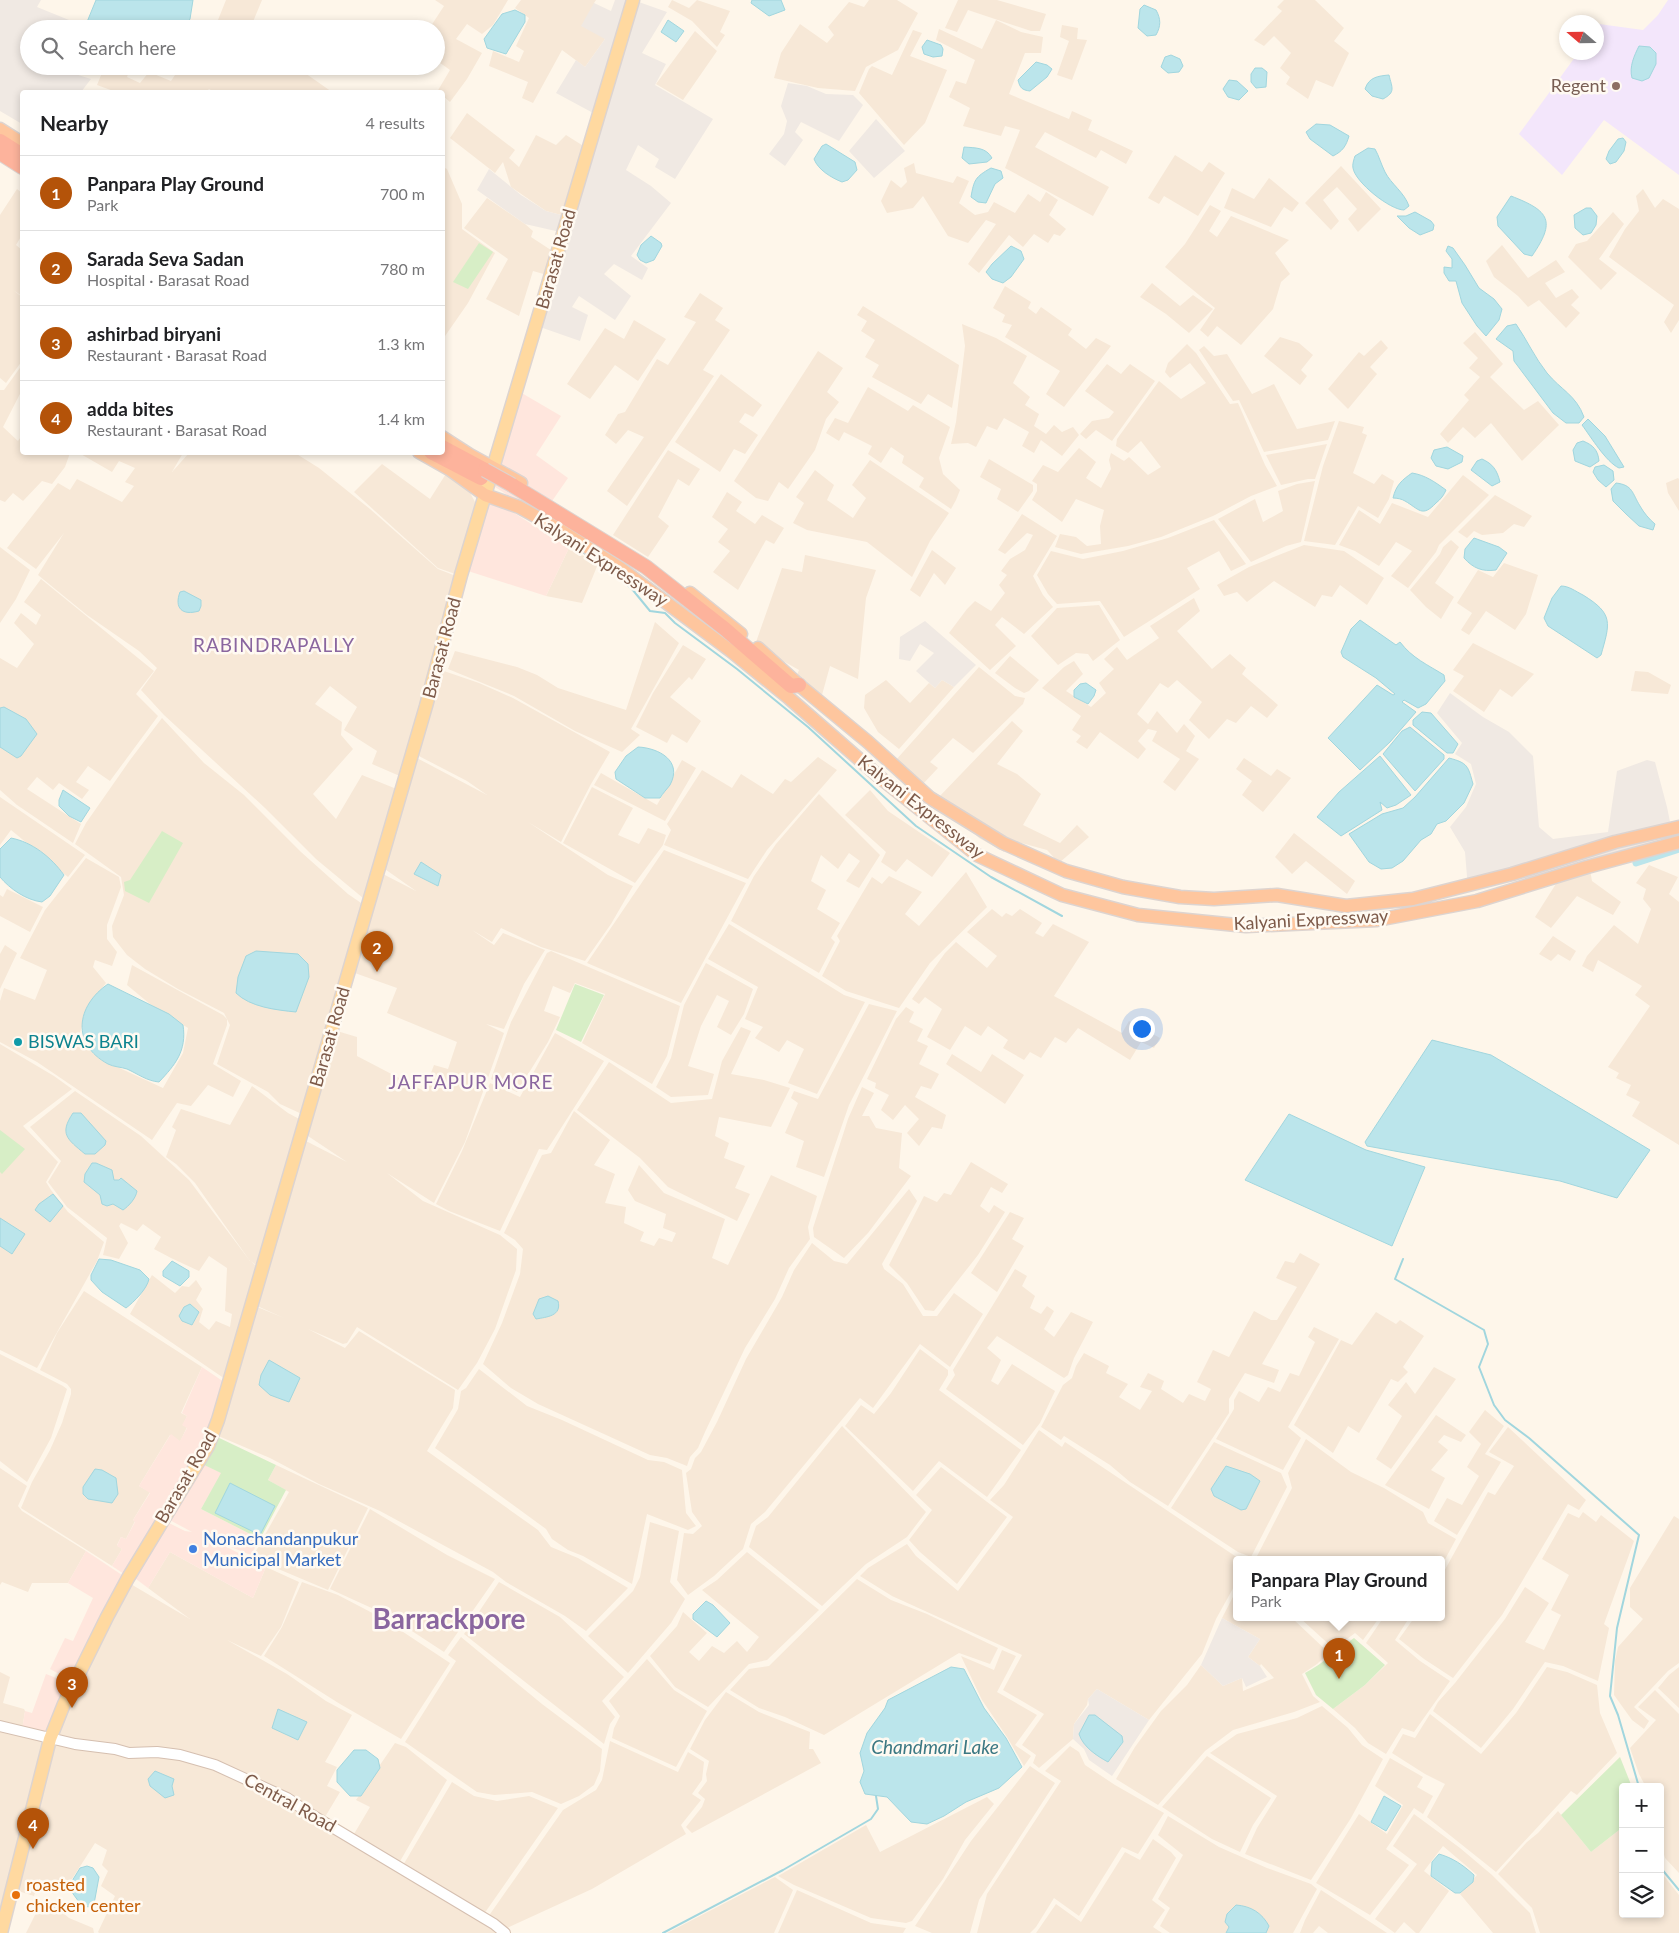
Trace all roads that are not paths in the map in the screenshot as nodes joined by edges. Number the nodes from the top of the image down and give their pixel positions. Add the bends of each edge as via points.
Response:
1 (634, 0) edge
2 (0, 130) edge
3 (0, 141) edge
4 (20, 142) edge
5 (0, 153) edge
6 (20, 154) edge
7 (0, 161) edge
8 (20, 166) edge
9 (20, 174) edge
10 (445, 441) edge
11 (424, 455) edge
12 (439, 455) edge
13 (487, 472) junction
14 (485, 495) junction
15 (660, 583) junction
16 (799, 685) junction
17 (786, 695) junction
18 (1679, 827) edge
19 (1679, 842) edge
20 (0, 1726) edge
21 (50, 1739) junction
22 (1, 1933) edge
23 (505, 1933) edge

1 - 13 main road, Barasat Road
2 - 4 highway
3 - 6 highway
5 - 8 highway
7 - 9 highway
10 - 13 highway
11 - 14 highway, Kalyani Expressway
12 - 13 highway
13 - 14 main road, Barasat Road
13 - 15 highway via 510,490
13 - 16 highway via 543,497 604,540 666,575 723,618
14 - 17 highway, Kalyani Expressway via 519,507 620,568
14 - 21 main road, Barasat Road via 218,1420 205,1451 107,1617
15 - 16 highway via 725,629 791,686
15 - 17 highway via 786,687
16 - 18 highway via 930,798 1003,844 1066,871 1124,887 1180,897 1214,899 1277,895 1346,906 1413,899
17 - 19 highway, Kalyani Expressway via 875,774 977,855 1062,895 1138,915 1246,926 1377,920 1477,901
20 - 21 street, Central Road
21 - 22 main road, Barasat Road
21 - 23 street, Central Road via 129,1753 180,1755 237,1774 287,1798

